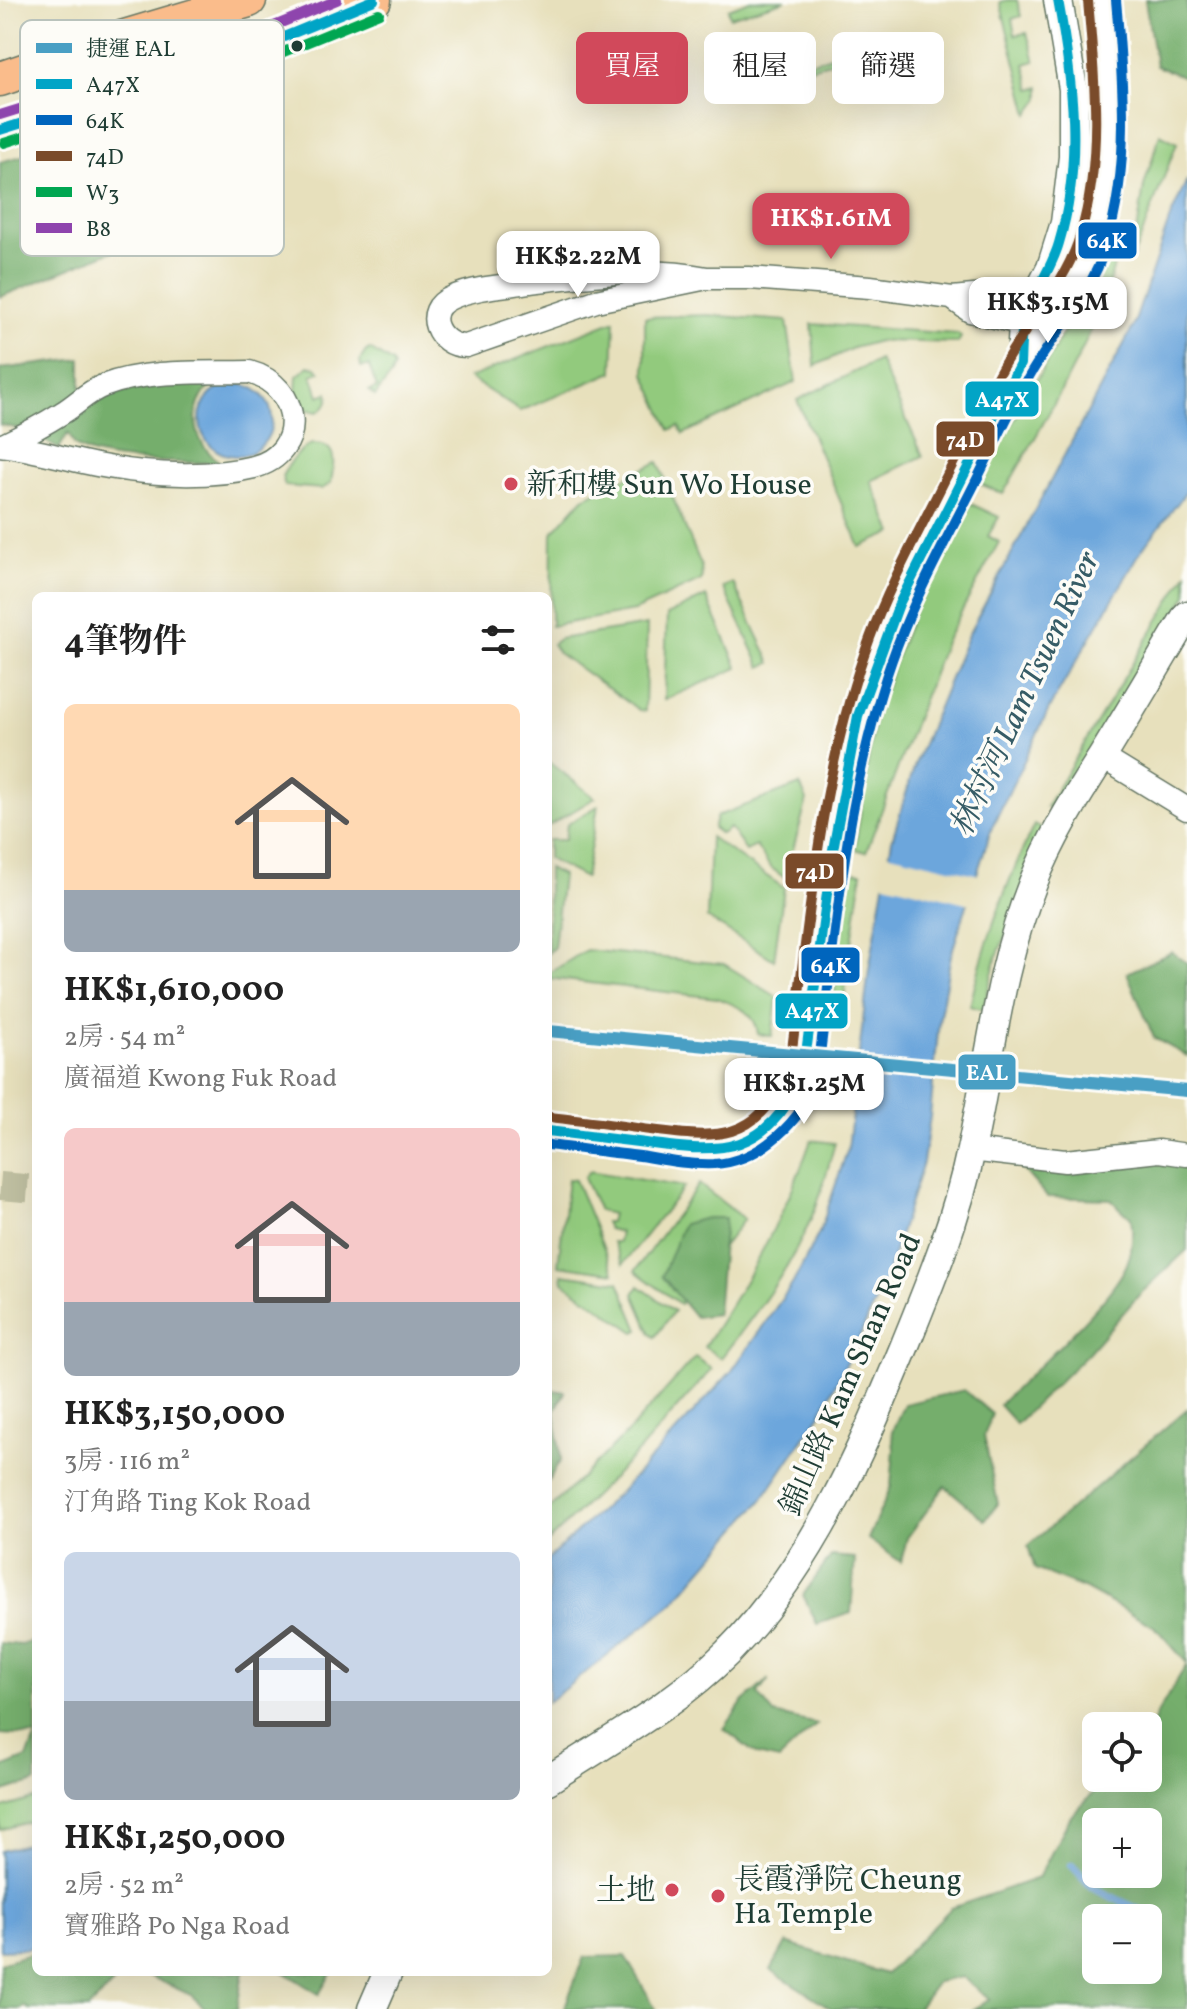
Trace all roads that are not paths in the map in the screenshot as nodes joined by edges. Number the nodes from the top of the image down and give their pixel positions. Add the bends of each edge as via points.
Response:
1 (249, 0) edge
2 (374, 0) edge
3 (1058, 0) edge
4 (1102, 0) edge
5 (182, 20) edge
6 (284, 37) edge
7 (20, 72) edge
8 (0, 79) edge
9 (20, 124) edge
10 (0, 130) edge
11 (707, 278) junction
12 (1040, 315) junction
13 (2, 445) edge
14 (1187, 615) edge
15 (1102, 757) junction
16 (1187, 809) edge
17 (552, 1131) edge
18 (971, 1150) junction
19 (1187, 1155) edge
20 (552, 1777) edge
21 (386, 1976) edge
22 (372, 2009) edge

1 - 5 main road
2 - 6 main road
3 - 12 street via 1073,89 1073,157 1062,233
4 - 12 street via 1109,77 1099,214 1080,270
7 - 8 main road
9 - 10 main road
11 - 11 street via 596,301 466,346 450,344 437,329 439,307 447,300 501,286 633,271
11 - 12 street via 870,287 952,298 981,294
12 - 17 street via 899,604 858,716 832,855 803,1076 791,1103 762,1132 729,1148
13 - 13 street via 54,418 87,393 136,378 249,372 275,384 291,410 291,429 274,457 251,468 219,472 110,468
14 - 15 street, 錦山路 Kam Shan Road
15 - 16 street
15 - 18 street, 錦山路 Kam Shan Road via 1058,826 1009,949
18 - 19 street via 1065,1161 1159,1151
18 - 20 street, 錦山路 Kam Shan Road via 953,1221 928,1287 818,1535 762,1615 726,1653 651,1714
21 - 22 street

